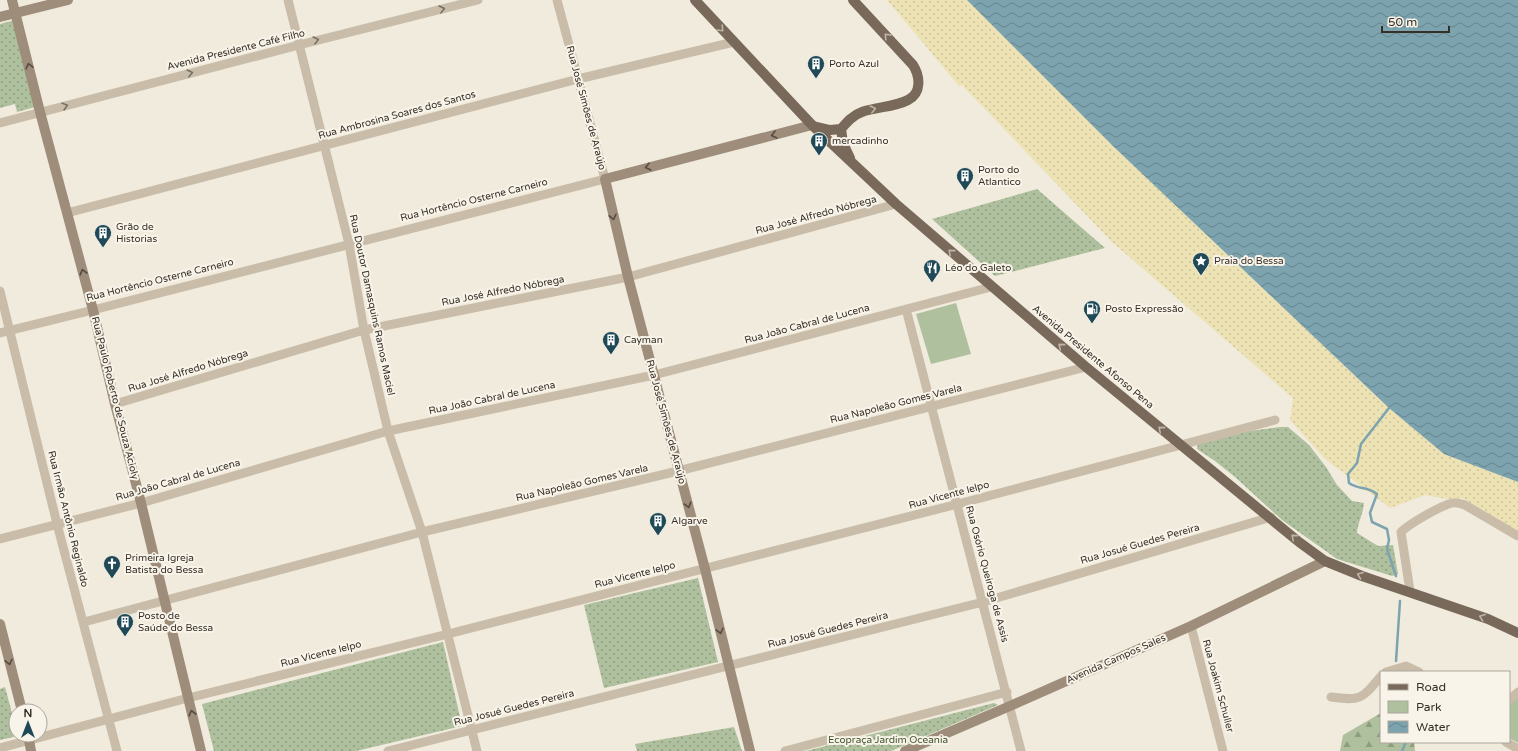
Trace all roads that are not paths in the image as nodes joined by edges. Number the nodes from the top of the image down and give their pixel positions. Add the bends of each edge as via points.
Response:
1 (12, 0) edge
2 (68, 0) edge
3 (288, 0) edge
4 (478, 0) edge
5 (557, 0) edge
6 (695, 0) edge
7 (853, 0) edge
8 (15, 13) junction
9 (0, 17) edge
10 (734, 42) junction
11 (298, 45) junction
12 (578, 78) junction
13 (40, 112) junction
14 (0, 123) edge
15 (812, 125) junction
16 (841, 130) junction
17 (324, 146) junction
18 (852, 164) junction
19 (605, 179) junction
20 (896, 204) junction
21 (67, 213) junction
22 (349, 244) junction
23 (628, 277) junction
24 (991, 287) junction
25 (0, 291) edge
26 (906, 309) junction
27 (93, 310) junction
28 (10, 330) junction
29 (364, 330) junction
30 (0, 333) edge
31 (1086, 367) junction
32 (654, 375) junction
33 (115, 404) junction
34 (932, 407) junction
35 (1275, 420) dead end
36 (388, 431) junction
37 (1181, 445) junction
38 (678, 471) junction
39 (141, 503) junction
40 (958, 504) junction
41 (1271, 518) junction
42 (57, 524) junction
43 (422, 532) junction
44 (1518, 536) edge
45 (0, 539) edge
46 (1325, 561) junction
47 (705, 569) junction
48 (1410, 591) junction
49 (164, 600) junction
50 (983, 602) junction
51 (84, 622) junction
52 (0, 624) edge
53 (1191, 626) junction
54 (1518, 633) edge
55 (448, 634) junction
56 (2, 643) edge
57 (728, 666) junction
58 (1389, 671) edge
59 (1417, 671) edge
60 (1380, 677) edge
61 (1007, 692) junction
62 (1518, 692) edge
63 (1331, 697) dead end
64 (188, 698) junction
65 (1510, 699) edge
66 (20, 703) edge
67 (1010, 706) junction
68 (109, 720) junction
69 (472, 730) junction
70 (48, 734) edge
71 (14, 743) edge
72 (1508, 743) edge
73 (0, 748) edge
74 (1518, 749) edge
75 (117, 751) edge
76 (201, 751) edge
77 (388, 751) edge
78 (477, 751) edge
79 (750, 751) edge
80 (785, 751) edge
81 (905, 751) edge
82 (1021, 751) edge
83 (1223, 751) edge

1 - 8 street, Rua Paulo Roberto de Souza Acioly
2 - 8 street
3 - 11 street, Rua Doutor Damasquins Ramos Maciel
11 -> 4 street, Avenida Presidente Café Filho
5 - 12 street, Rua José Simões de Araújo
6 -> 10 main road, Avenida Presidente Afonso Pena
16 -> 7 main road via 853,116 908,100 916,93 919,78 913,65
8 - 9 street
13 -> 8 street, Rua Paulo Roberto de Souza Acioly
10 - 12 street, Rua Ambrosina Soares dos Santos
10 - 15 main road, Avenida Presidente Afonso Pena
13 -> 11 street, Avenida Presidente Café Filho
11 - 17 street, Rua Doutor Damasquins Ramos Maciel
12 - 17 street, Rua Ambrosina Soares dos Santos
12 - 19 street, Rua José Simões de Araújo
13 - 14 street, Avenida Presidente Café Filho
13 - 21 street, Rua Paulo Roberto de Souza Acioly
15 - 16 main road, Rua Hortêncio Osterne Carneiro
15 - 18 main road, Avenida Presidente Afonso Pena
15 -> 19 street, Rua Hortêncio Osterne Carneiro
16 - 18 main road, Avenida Presidente Afonso Pena
17 - 21 street, Rua Ambrosina Soares dos Santos
17 - 22 street, Rua Doutor Damasquins Ramos Maciel
18 - 20 main road, Avenida Presidente Afonso Pena
19 - 22 street, Rua Hortêncio Osterne Carneiro
19 -> 23 street, Rua José Simões de Araújo
20 - 23 street, Rua José Alfredo Nóbrega
24 -> 20 main road, Avenida Presidente Afonso Pena
27 -> 21 street, Rua Paulo Roberto de Souza Acioly
22 - 27 street, Rua Hortêncio Osterne Carneiro
22 - 29 street, Rua Doutor Damasquins Ramos Maciel
23 - 29 street, Rua José Alfredo Nóbrega
23 - 32 street, Rua José Simões de Araújo
24 - 26 street, Rua João Cabral de Lucena
31 -> 24 main road, Avenida Presidente Afonso Pena
25 - 28 street, Rua Irmão Antônio Reginaldo
26 - 32 street, Rua João Cabral de Lucena
26 - 34 street, Rua Osório Queiroga de Assis
27 - 28 street, Rua Hortêncio Osterne Carneiro
27 - 33 street, Rua Paulo Roberto de Souza Acioly
28 - 30 street, Rua Hortêncio Osterne Carneiro
28 - 42 street, Rua Irmão Antônio Reginaldo
29 - 33 street, Rua José Alfredo Nóbrega
29 - 36 street, Rua Doutor Damasquins Ramos Maciel
31 - 34 street, Rua Napoleão Gomes Varela
37 -> 31 main road, Avenida Presidente Afonso Pena
32 - 36 street, Rua João Cabral de Lucena
32 - 38 street, Rua José Simões de Araújo
33 - 39 street, Rua Paulo Roberto de Souza Acioly
34 - 38 street, Rua Napoleão Gomes Varela
34 - 40 street, Rua Osório Queiroga de Assis
35 - 37 street, Rua Vicente Ielpo
36 - 39 street, Rua João Cabral de Lucena
36 - 43 street, Rua Doutor Damasquins Ramos Maciel
37 - 40 street, Rua Vicente Ielpo
37 - 41 main road, Avenida Presidente Afonso Pena
38 - 43 street, Rua Napoleão Gomes Varela
38 -> 47 street, Rua José Simões de Araújo
39 - 42 street, Rua João Cabral de Lucena
39 - 49 street, Rua Paulo Roberto de Souza Acioly
40 - 47 street, Rua Vicente Ielpo
40 - 50 street, Rua Osório Queiroga de Assis
46 -> 41 main road, Avenida Presidente Afonso Pena
41 - 50 street, Rua Josué Guedes Pereira
42 - 45 street, Rua João Cabral de Lucena
42 - 51 street, Rua Irmão Antônio Reginaldo
43 - 49 street, Rua Napoleão Gomes Varela
43 - 55 street, Rua Doutor Damasquins Ramos Maciel
44 - 48 street via 1459,503 1428,514 1401,532
48 -> 46 main road, Avenida Presidente Afonso Pena
46 - 53 street, Avenida Campos Sales
47 - 55 street, Rua Vicente Ielpo
47 -> 57 street, Rua José Simões de Araújo
54 -> 48 main road, Avenida Presidente Afonso Pena via 1488,619
49 - 51 street, Rua Napoleão Gomes Varela
49 - 64 street, Rua Paulo Roberto de Souza Acioly
50 - 57 street, Rua Josué Guedes Pereira
50 - 61 street, Rua Osório Queiroga de Assis
51 - 68 street, Rua Irmão Antônio Reginaldo
52 - 56 street
53 - 67 street, Avenida Campos Sales
53 - 83 street, Rua Joakim Schuller
55 - 64 street, Rua Vicente Ielpo
55 - 69 street, Rua Doutor Damasquins Ramos Maciel
56 -> 66 street
57 - 69 street, Rua Josué Guedes Pereira
57 - 79 street, Rua José Simões de Araújo
58 - 59 street via 1406,666
60 - 63 street via 1370,691 1356,700
61 - 67 street, Rua Osório Queiroga de Assis
61 - 80 street
62 - 65 street
64 - 68 street, Rua Vicente Ielpo
76 -> 64 street, Rua Paulo Roberto de Souza Acioly
67 - 81 street, Avenida Campos Sales
67 - 82 street, Rua Osório Queiroga de Assis
68 - 70 street, Rua Vicente Ielpo
68 - 75 street, Rua Irmão Antônio Reginaldo
69 - 77 street, Rua Josué Guedes Pereira
69 - 78 street, Rua Doutor Damasquins Ramos Maciel
71 - 73 street, Rua Vicente Ielpo
72 - 74 street

